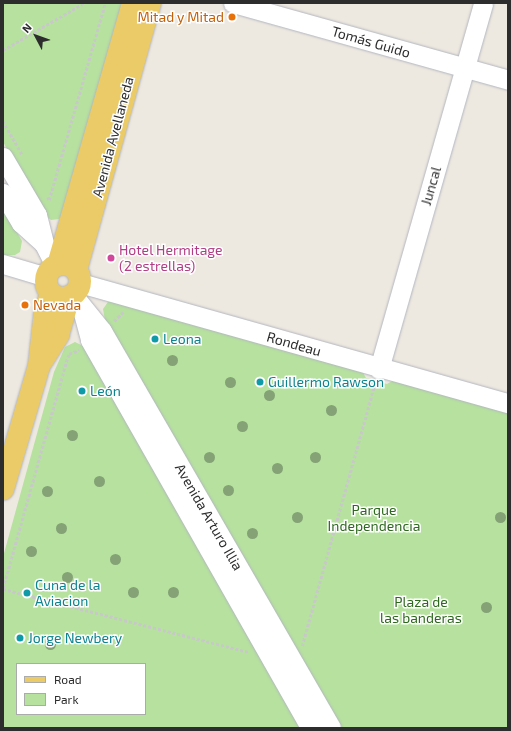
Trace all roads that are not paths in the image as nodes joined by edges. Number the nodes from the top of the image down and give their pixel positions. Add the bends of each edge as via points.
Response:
1 (132, 3) edge
2 (150, 3) edge
3 (233, 3) edge
4 (483, 3) edge
5 (464, 68) junction
6 (508, 80) edge
7 (3, 157) edge
8 (3, 193) edge
9 (44, 244) junction
10 (3, 264) edge
11 (66, 284) junction
12 (375, 376) junction
13 (508, 403) edge
14 (3, 489) edge
15 (310, 728) edge
16 (331, 728) edge

1 - 11 main road, Avenida Avellaneda
2 - 11 main road, Avenida Avellaneda
3 - 5 street, Tomás Guido
4 - 5 street, Juncal
5 - 6 street, Tomás Guido
5 - 12 street, Juncal
7 - 9 street, Avenida Arturo Illia via 37,215
8 - 9 street, Avenida Arturo Illia via 21,223
9 - 11 street, Avenida Arturo Illia
10 - 11 street, Rondeau
11 - 12 street, Rondeau
11 - 14 main road, Avenida Avellaneda via 45,312 39,366
11 - 15 street, Avenida Arturo Illia via 90,340
11 - 16 street, Avenida Arturo Illia via 102,331
12 - 13 street, Rondeau

